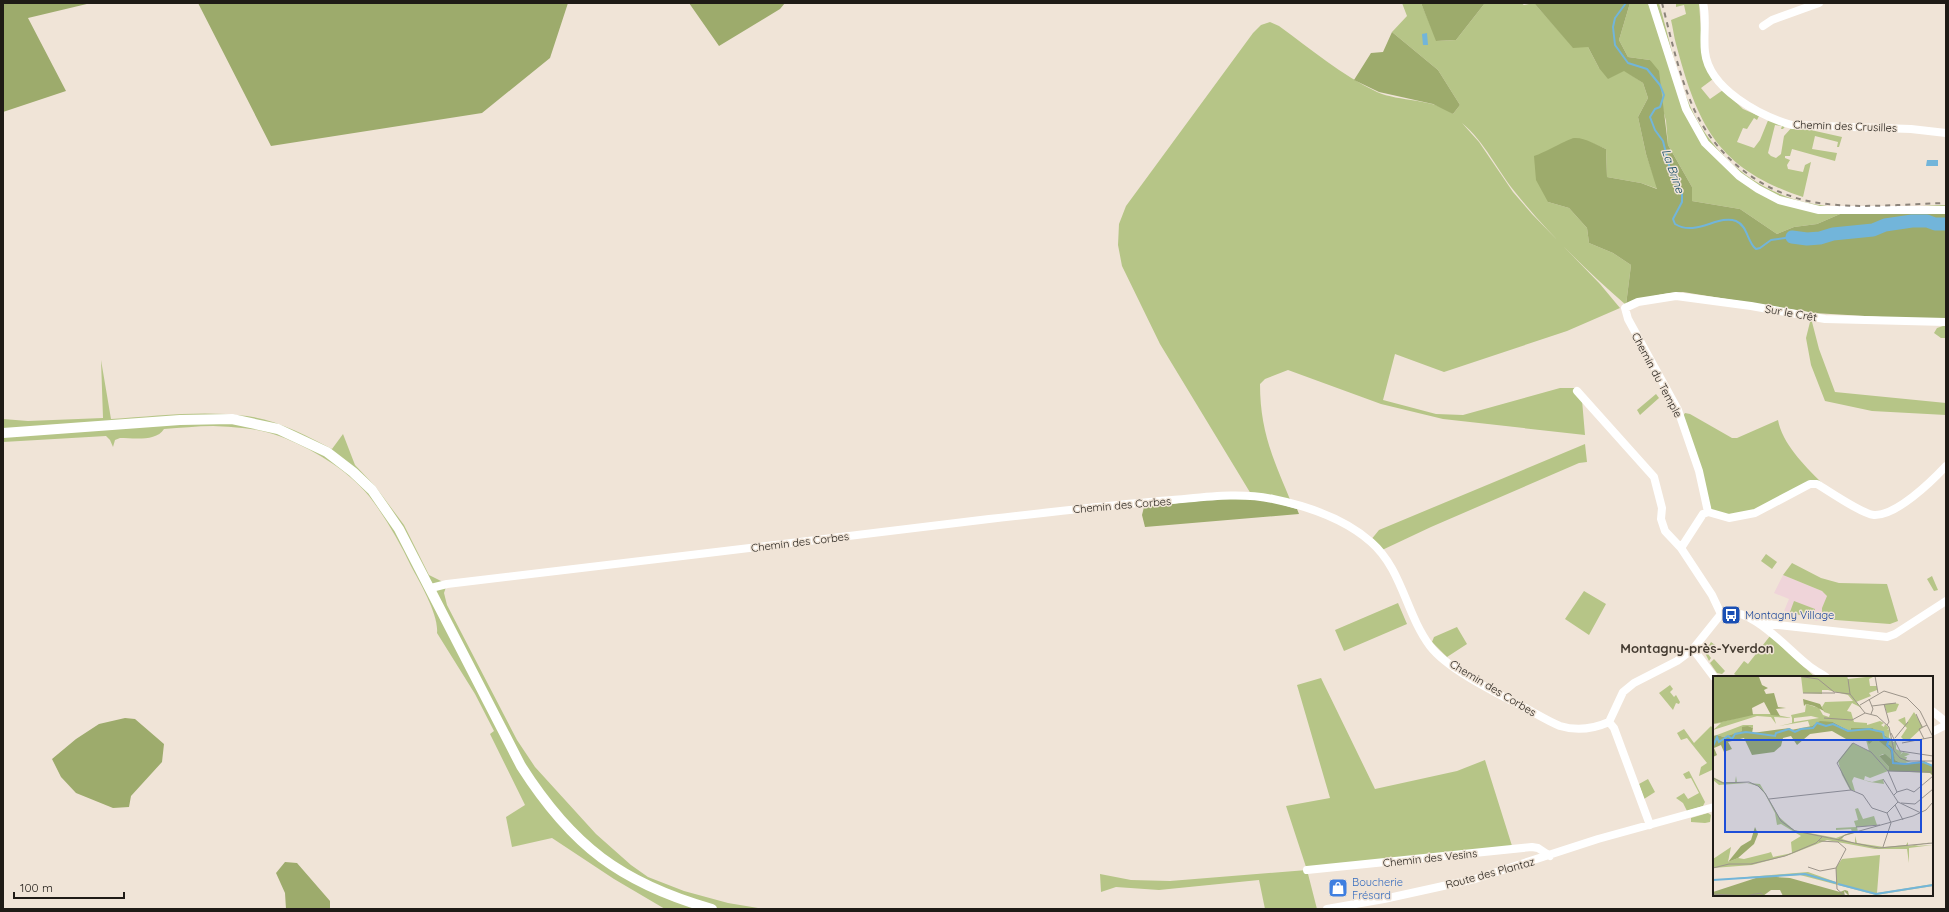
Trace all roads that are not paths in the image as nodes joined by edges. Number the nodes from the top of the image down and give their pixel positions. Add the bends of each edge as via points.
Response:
1 (1652, 3) edge
2 (1703, 3) edge
3 (1819, 3) edge
4 (1763, 26) dead end
5 (1946, 133) edge
6 (1946, 210) edge
7 (1625, 308) joint
8 (1946, 322) edge
9 (1577, 391) dead end
10 (3, 433) edge
11 (1946, 466) edge
12 (1708, 512) junction
13 (1681, 548) junction
14 (431, 588) junction
15 (1946, 601) edge
16 (1721, 614) junction
17 (1757, 623) junction
18 (1693, 649) junction
19 (1713, 676) edge
20 (1824, 676) edge
21 (1933, 712) edge
22 (1609, 722) junction
23 (1946, 722) edge
24 (1946, 725) edge
25 (1933, 732) edge
26 (1713, 807) edge
27 (1650, 825) junction
28 (1550, 856) junction
29 (1307, 870) dead end
30 (712, 909) edge
31 (1327, 909) edge

1 - 6 street via 1686,109 1705,143 1739,176 1779,200 1819,210
2 - 5 street, Chemin des Crusilles via 1705,54 1716,78 1745,105 1774,120 1792,125 1911,129
3 - 4 street via 1772,20
7 - 8 street, Sur le Crêt via 1638,302 1667,296 1682,296 1824,319
7 - 12 street, Chemin du Temple via 1628,319 1678,410 1699,471
9 - 13 street via 1654,477 1665,531
10 - 14 main road via 197,419 232,419 278,429 327,452 372,490 399,529
11 - 12 street via 1913,498 1881,514 1868,514 1817,484 1810,484 1754,513 1728,518
12 - 13 street via 1703,514
13 - 16 street via 1712,594
14 - 22 street, Chemin des Corbes via 455,583 1071,509 1251,494 1312,510 1341,522 1370,541 1385,556 1428,643 1460,671 1560,726 1580,730
14 - 30 main road via 521,766 539,794 567,828 590,850 631,877 664,893
15 - 17 street via 1896,634 1887,637
16 - 17 street via 1735,611
16 - 18 street
17 - 20 street
18 - 19 street
18 - 22 street via 1623,692
21 - 23 street
22 - 27 street via 1619,740
24 - 25 street
26 - 27 street, Route des Plantaz
27 - 28 street, Route des Plantaz via 1598,839
28 - 29 street, Chemin des Vesins via 1532,847
28 - 31 street, Route des Plantaz via 1475,879

